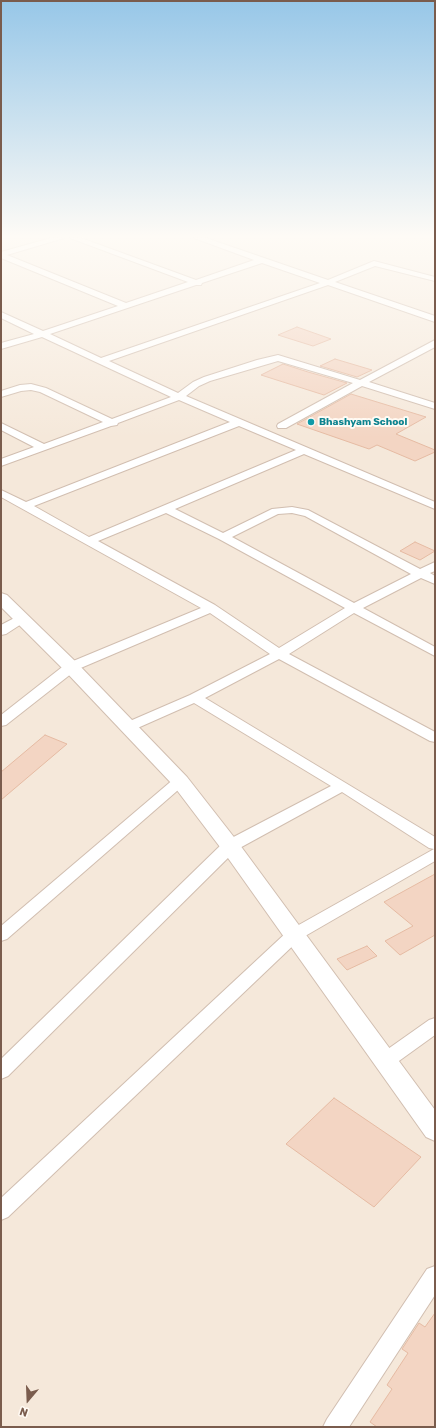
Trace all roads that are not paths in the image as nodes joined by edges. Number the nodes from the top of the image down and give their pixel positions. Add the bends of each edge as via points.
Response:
1 (122, 305) edge
2 (129, 305) edge
3 (266, 305) edge
4 (391, 305) edge
5 (125, 306) junction
6 (1, 315) edge
7 (435, 319) edge
8 (43, 334) junction
9 (435, 343) edge
10 (1, 346) edge
11 (100, 361) junction
12 (362, 383) junction
13 (1, 394) edge
14 (179, 397) junction
15 (435, 406) edge
16 (113, 423) junction
17 (238, 423) junction
18 (1, 426) edge
19 (282, 426) dead end
20 (44, 448) junction
21 (303, 451) junction
22 (1, 463) edge
23 (1, 493) edge
24 (25, 506) junction
25 (435, 506) edge
26 (167, 509) junction
27 (222, 537) junction
28 (89, 541) junction
29 (435, 566) edge
30 (421, 574) junction
31 (435, 580) edge
32 (1, 598) edge
33 (211, 608) junction
34 (354, 608) junction
35 (22, 618) junction
36 (1, 631) edge
37 (435, 652) edge
38 (279, 654) junction
39 (71, 667) junction
40 (195, 698) junction
41 (1, 722) edge
42 (128, 727) junction
43 (435, 738) edge
44 (180, 781) junction
45 (342, 786) junction
46 (435, 844) edge
47 (230, 846) junction
48 (435, 854) edge
49 (1, 935) edge
50 (294, 935) junction
51 (435, 1025) edge
52 (385, 1061) junction
53 (1, 1071) edge
54 (435, 1130) edge
55 (1, 1211) edge
56 (435, 1276) edge
57 (335, 1427) edge

1 - 5 street
2 - 5 street
3 - 11 street
4 - 7 street
5 - 8 street
6 - 8 street
8 - 10 street
8 - 11 street
9 - 12 street
11 - 14 street
12 - 14 street via 278,358 206,379
12 - 15 street
12 - 19 street
13 - 16 street via 20,388 43,390
14 - 16 street
14 - 17 street
16 - 20 street
17 - 21 street
17 - 24 street
18 - 20 street
20 - 22 street
21 - 25 street
21 - 26 street
23 - 24 street
24 - 28 street
26 - 27 street
26 - 28 street
27 - 30 street via 276,511 292,510 308,513
27 - 34 street
28 - 33 street
29 - 30 street
30 - 31 street
30 - 34 street
32 - 35 street
33 - 38 street
33 - 39 street
34 - 37 street
34 - 38 street
35 - 36 street
35 - 39 street
38 - 40 street
38 - 43 street
39 - 41 street
39 - 42 street
40 - 42 street
40 - 45 street
42 - 44 street
44 - 47 street
44 - 49 street
45 - 46 street
45 - 47 street
47 - 50 street
47 - 53 street
48 - 50 street
50 - 52 street
50 - 55 street
51 - 52 street
52 - 54 street
56 - 57 street

